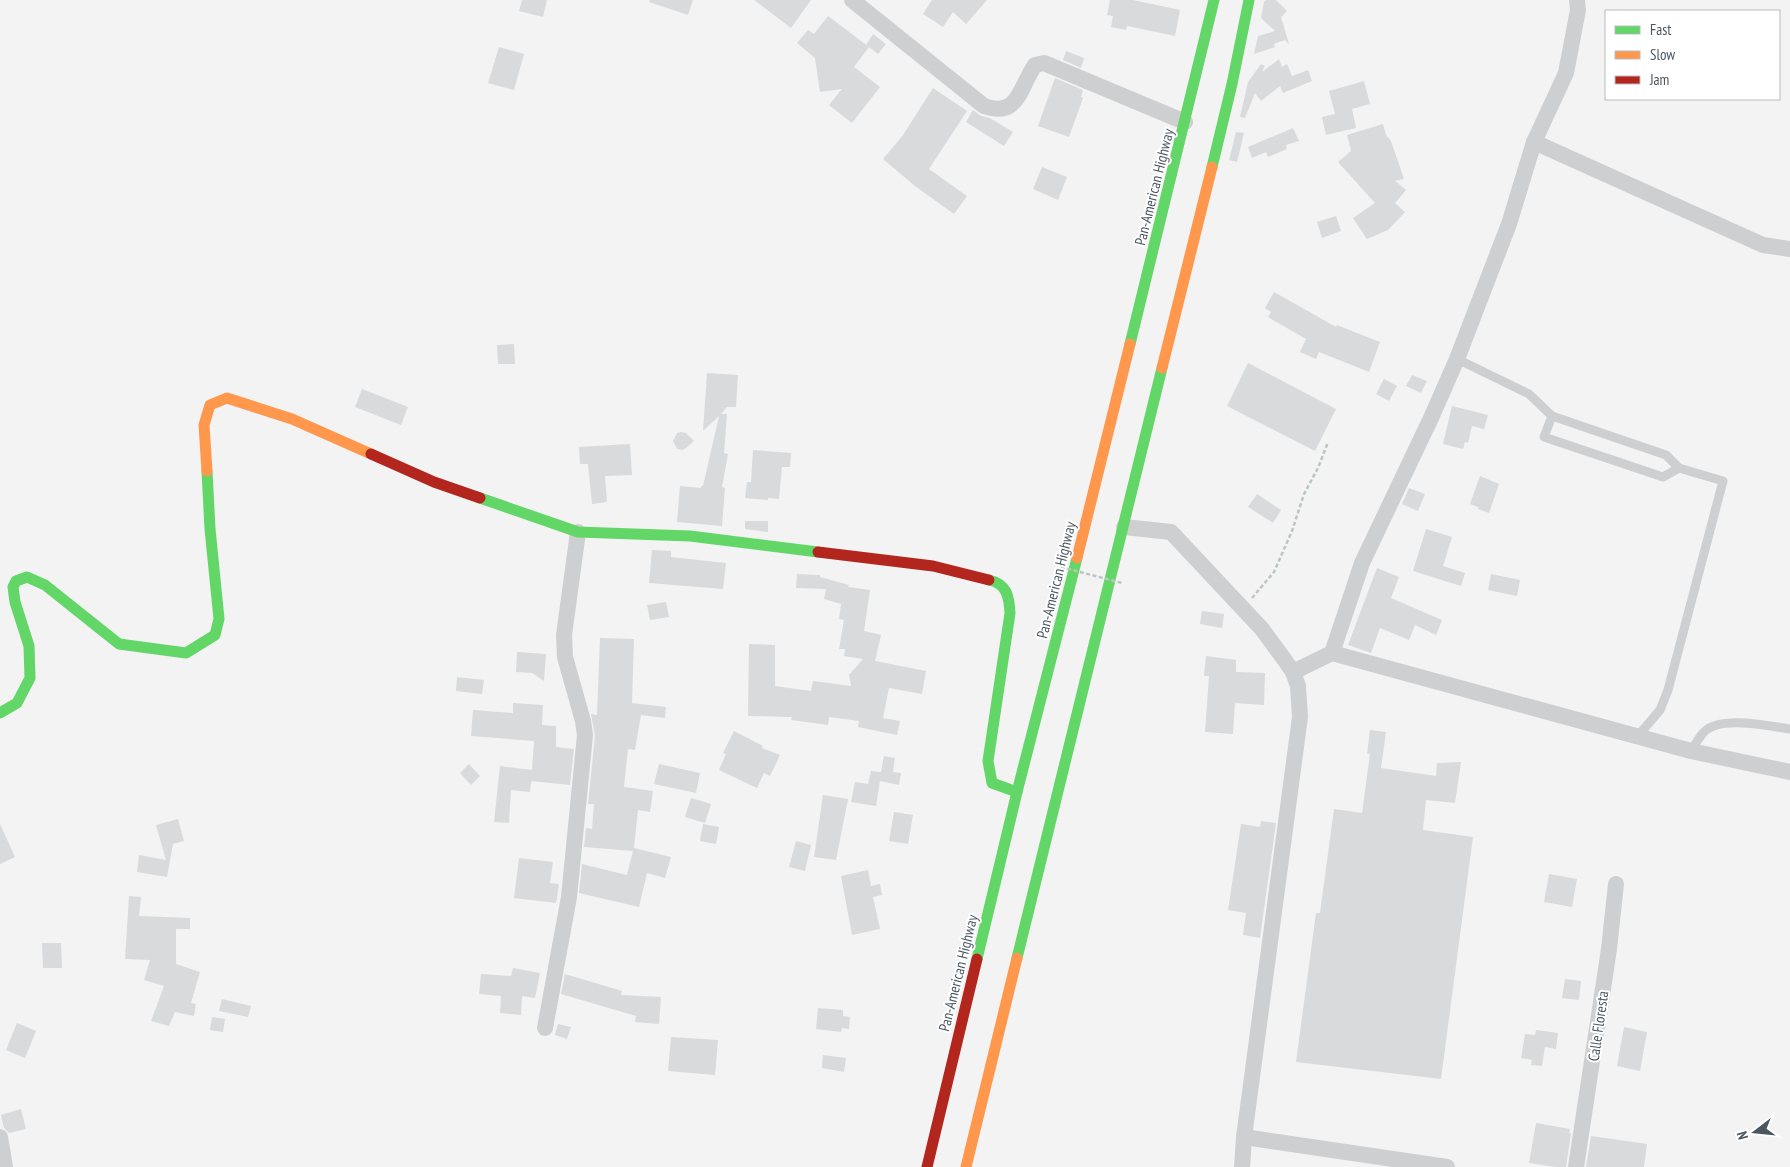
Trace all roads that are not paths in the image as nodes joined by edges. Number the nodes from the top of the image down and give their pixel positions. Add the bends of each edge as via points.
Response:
1 (852, 0) edge
2 (1214, 0) edge
3 (1249, 0) edge
4 (1577, 0) edge
5 (1185, 122) junction
6 (1534, 142) junction
7 (1790, 249) edge
8 (1457, 360) junction
9 (1552, 416) junction
10 (1679, 468) junction
11 (1124, 527) junction
12 (578, 532) junction
13 (1056, 643) junction
14 (1332, 653) junction
15 (1293, 672) junction
16 (1058, 679) dead end
17 (0, 714) edge
18 (1790, 729) edge
19 (1637, 737) junction
20 (1691, 752) junction
21 (1066, 762) junction
22 (1790, 772) edge
23 (1045, 787) dead end
24 (1023, 791) junction
25 (1039, 821) dead end
26 (1616, 884) dead end
27 (1015, 969) junction
28 (545, 1028) dead end
29 (0, 1137) edge
30 (1244, 1137) junction
31 (5, 1167) edge
32 (926, 1167) edge
33 (966, 1167) edge
34 (1242, 1167) edge
35 (1447, 1167) edge
36 (1576, 1167) edge

1 - 5 street via 984,106 995,110 1014,103 1035,65 1044,63
2 - 5 main road, Pan-American Highway
3 - 11 main road via 1232,84
4 - 6 street via 1566,73
5 - 13 main road, Pan-American Highway
6 - 7 street via 1763,246
6 - 8 street via 1509,224
8 - 9 lane via 1529,394
8 - 14 street via 1362,563
9 - 10 lane via 1666,455
9 - 10 lane via 1544,437 1663,477
10 - 19 lane via 1723,480 1668,690 1660,710
11 - 15 street via 1171,532 1262,629
11 - 21 main road
12 - 17 main road via 434,482 292,419 227,398 210,405 204,424 218,619 215,635 186,653 119,644 45,585 26,577 16,581 13,587 29,646 30,678 17,703
12 - 24 main road via 690,536 933,566 999,582 1009,600 1010,614 988,761 992,782
12 - 28 street via 564,635 565,656 585,735 569,897
13 - 16 main road via 1060,662
13 - 24 main road, Pan-American Highway
14 - 15 street
14 - 19 street
15 - 30 street via 1298,686 1300,717
18 - 20 lane via 1735,722 1719,725 1704,732
19 - 20 street
20 - 22 street
21 - 23 main road via 1055,784
21 - 27 main road
24 - 32 main road, Pan-American Highway
25 - 27 main road via 1017,935
26 - 36 street, Calle Floresta
27 - 33 main road
29 - 31 street
30 - 34 street
30 - 35 street

